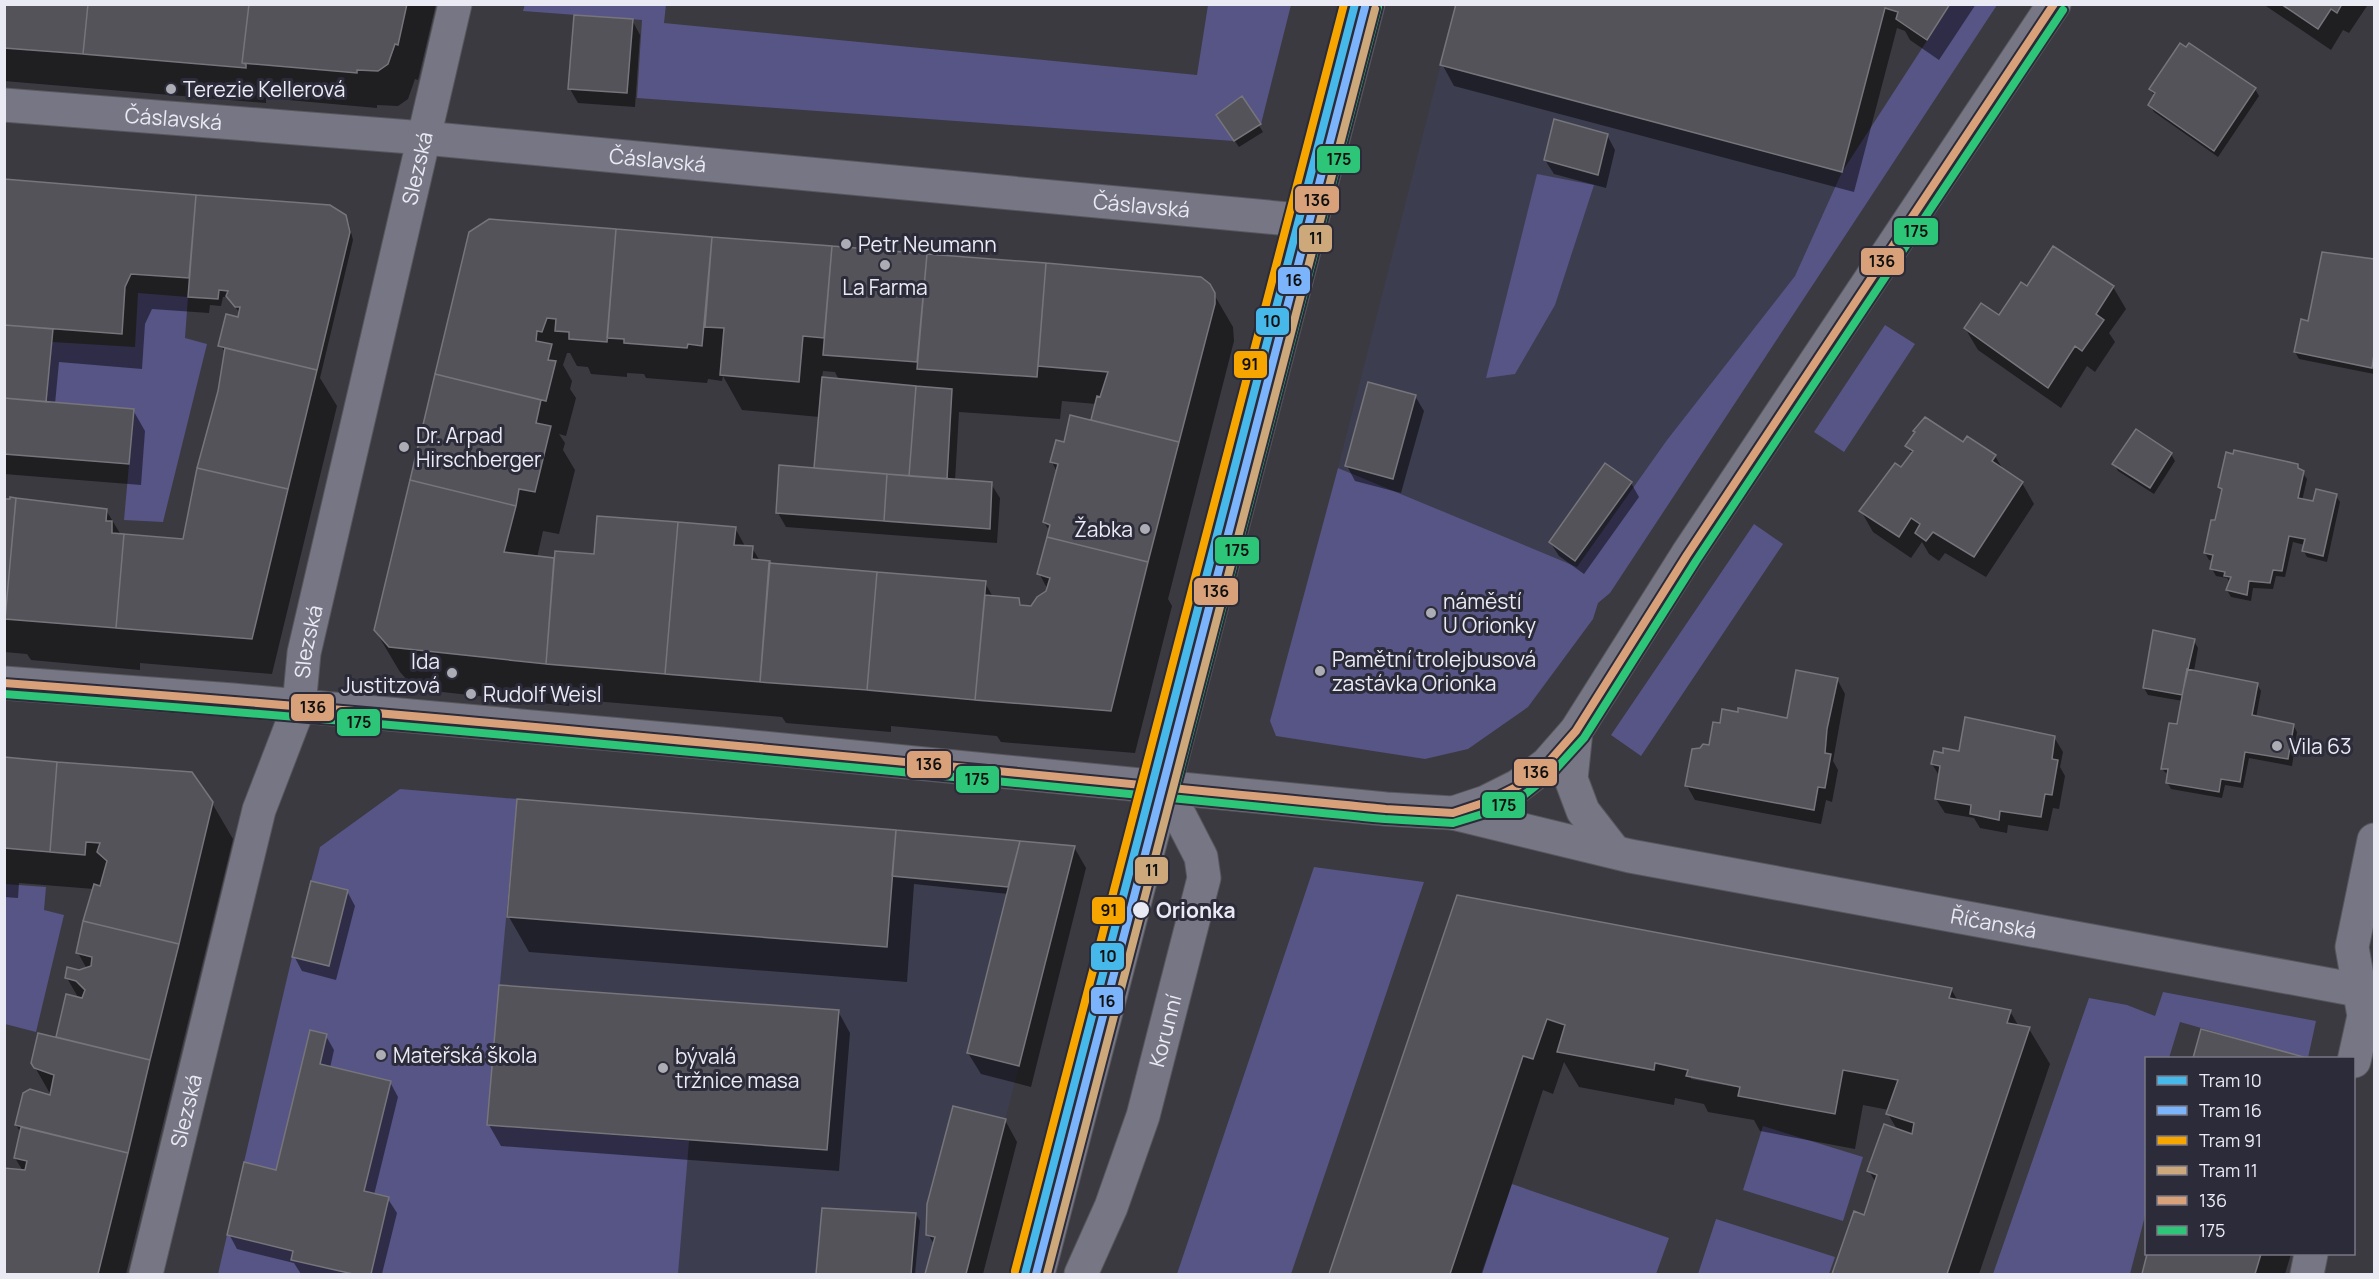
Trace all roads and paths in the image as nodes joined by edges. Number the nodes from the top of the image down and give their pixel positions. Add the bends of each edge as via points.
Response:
1 (455, 4) edge
2 (1368, 4) edge
3 (2054, 4) edge
4 (4, 105) edge
5 (424, 138) junction
6 (1310, 221) junction
7 (4, 683) edge
8 (300, 706) junction
9 (1576, 731) junction
10 (1165, 787) junction
11 (1454, 813) junction
12 (2374, 840) edge
13 (1614, 851) junction
14 (2367, 991) edge
15 (2355, 1057) edge
16 (2311, 1255) edge
17 (146, 1275) edge
18 (1038, 1275) edge
19 (1081, 1275) edge
20 (2307, 1275) edge

1 - 5 street, Slezská
2 - 6 street
3 - 9 street via 1688,555
4 - 5 street, Čáslavská
5 - 6 street, Čáslavská
5 - 8 street, Slezská via 304,652
6 - 10 street
7 - 8 street, Říčanská
8 - 10 street, Říčanská
8 - 17 street, Slezská via 259,810
9 - 11 street via 1547,764 1518,786
9 - 13 street via 1571,779 1583,811
10 - 11 street, Říčanská
10 - 18 street
10 - 19 street, Korunní via 1201,857 1204,878 1143,1116
11 - 13 street, Říčanská
12 - 14 street via 2352,947
13 - 14 street, Říčanská
14 - 15 street
16 - 20 street

